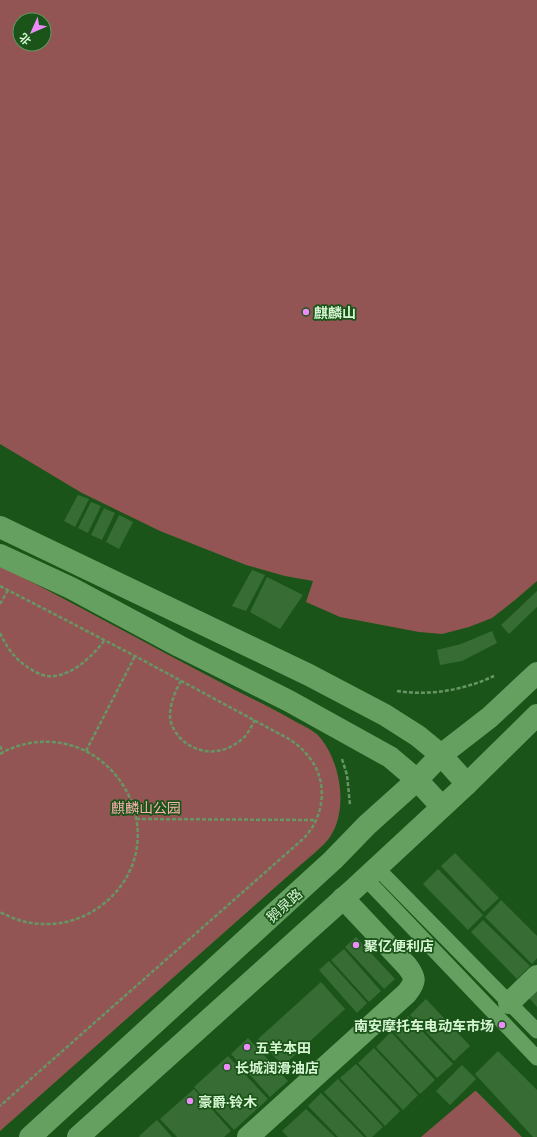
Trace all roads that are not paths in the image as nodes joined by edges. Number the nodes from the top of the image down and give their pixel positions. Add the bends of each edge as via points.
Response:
1 (0, 527) edge
2 (0, 555) edge
3 (537, 673) edge
4 (537, 715) edge
5 (441, 756) junction
6 (417, 780) junction
7 (467, 784) junction
8 (442, 807) junction
9 (370, 872) junction
10 (343, 898) junction
11 (537, 976) edge
12 (509, 1003) junction
13 (537, 1031) edge
14 (537, 1058) edge
15 (30, 1137) edge
16 (78, 1137) edge
17 (248, 1137) edge

1 - 5 street via 358,700 418,736
2 - 6 street via 71,588 295,705 390,757
3 - 5 street, 鹅泉路 via 490,717
4 - 7 street
5 - 6 street, 鹅泉路
5 - 7 street
6 - 8 street
6 - 15 street, 鹅泉路
7 - 8 street
8 - 9 street
9 - 10 street
9 - 12 lane
9 - 14 lane
10 - 16 street
10 - 17 street via 407,966 413,974 413,985
11 - 12 street
12 - 13 lane

